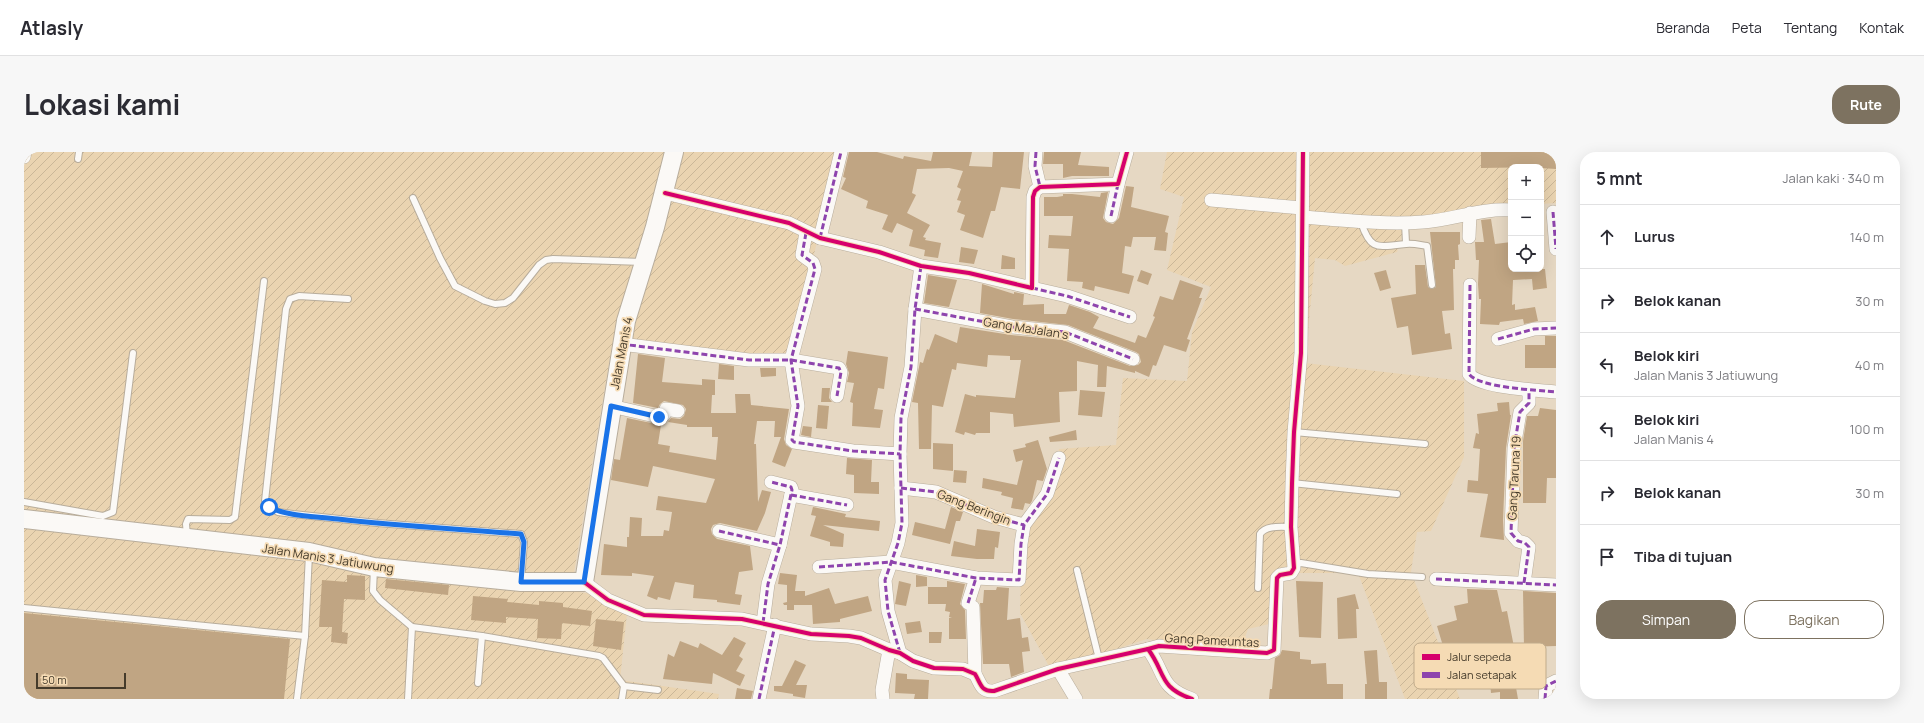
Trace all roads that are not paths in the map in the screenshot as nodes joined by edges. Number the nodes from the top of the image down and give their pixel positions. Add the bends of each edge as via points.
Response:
1 (25, 152) edge
2 (79, 152) edge
3 (674, 152) edge
4 (841, 152) edge
5 (1036, 152) edge
6 (1127, 152) edge
7 (1303, 152) edge
8 (24, 157) edge
9 (78, 159) dead end
10 (1118, 184) junction
11 (1040, 187) junction
12 (665, 193) junction
13 (413, 198) dead end
14 (1211, 200) dead end
15 (1508, 210) edge
16 (1303, 212) junction
17 (1550, 212) edge
18 (1470, 213) junction
19 (1111, 216) dead end
20 (1361, 221) junction
21 (1405, 223) junction
22 (806, 232) junction
23 (1469, 237) dead end
24 (820, 238) junction
25 (1406, 243) junction
26 (1556, 249) edge
27 (645, 262) junction
28 (920, 266) junction
29 (264, 281) dead end
30 (1432, 285) dead end
31 (1470, 285) dead end
32 (1032, 288) junction
33 (348, 300) dead end
34 (915, 309) junction
35 (1130, 317) dead end
36 (1556, 328) edge
37 (1498, 339) dead end
38 (621, 344) junction
39 (133, 353) dead end
40 (1133, 359) dead end
41 (791, 360) junction
42 (1529, 391) junction
43 (1556, 392) edge
44 (837, 396) dead end
45 (620, 408) junction
46 (678, 411) dead end
47 (1294, 432) junction
48 (1425, 444) dead end
49 (900, 454) junction
50 (1059, 458) dead end
51 (771, 482) dead end
52 (1292, 483) junction
53 (901, 488) junction
54 (1397, 494) dead end
55 (791, 495) junction
56 (24, 502) edge
57 (847, 505) dead end
58 (24, 519) edge
59 (1024, 525) junction
60 (1291, 527) junction
61 (719, 531) dead end
62 (188, 538) junction
63 (780, 545) junction
64 (309, 552) junction
65 (891, 562) junction
66 (1293, 564) junction
67 (374, 567) junction
68 (819, 567) dead end
69 (1077, 570) dead end
70 (1422, 577) dead end
71 (976, 578) junction
72 (1436, 579) dead end
73 (521, 582) junction
74 (584, 582) junction
75 (1524, 583) junction
76 (1556, 585) edge
77 (1258, 588) dead end
78 (24, 608) edge
79 (769, 624) junction
80 (412, 627) junction
81 (305, 636) junction
82 (482, 636) junction
83 (1148, 649) junction
84 (894, 651) junction
85 (1099, 659) junction
86 (1058, 669) junction
87 (975, 674) junction
88 (1556, 681) edge
89 (478, 683) dead end
90 (624, 686) junction
91 (1546, 686) edge
92 (1546, 689) edge
93 (658, 690) dead end
94 (297, 699) edge
95 (408, 699) edge
96 (622, 699) edge
97 (759, 699) edge
98 (883, 699) edge
99 (1076, 699) edge
100 (1192, 699) edge
101 (1545, 699) edge

1 - 8 street
2 - 9 lane
3 - 12 street, Jalan Manis 4
4 - 24 street
5 - 11 street via 1035,166
6 - 10 street
7 - 16 street
10 - 11 street
10 - 19 street
11 - 32 street via 1034,196
12 - 22 street via 790,223
12 - 27 street, Jalan Manis 4
13 - 27 lane via 455,286 485,302 505,303 513,298 539,265 553,258
14 - 16 street
15 - 18 street
16 - 20 street
16 - 47 street via 1301,353
17 - 26 street
18 - 21 street via 1438,220
18 - 23 street
20 - 21 street
20 - 25 lane via 1369,240 1377,246
21 - 25 lane
22 - 24 street
22 - 41 street via 802,255 813,262 815,269
24 - 28 street via 879,252
25 - 30 lane via 1427,246
27 - 38 street, Jalan Manis 4 via 631,302
28 - 32 street via 969,273
28 - 34 street
29 - 62 lane via 235,517 230,520 188,519
31 - 42 street via 1469,374 1475,380
32 - 35 street via 1067,296
33 - 73 lane via 299,296 290,299 286,309 265,501 278,512 293,514 521,534 524,542
34 - 40 street, Gang MaJalan s via 1012,326 1065,332
34 - 49 street via 914,347 901,418
36 - 37 street via 1534,329
38 - 41 street via 750,360
38 - 45 street, Jalan Manis 4
39 - 56 lane via 113,512 103,516
41 - 44 street via 839,368 841,372
41 - 49 street via 798,406 793,441 853,451
42 - 43 street
42 - 75 street, Gang Taruna 19 via 1529,403 1520,412 1513,467 1511,533 1518,541 1529,547
45 - 46 street via 659,417 664,415 666,409
45 - 74 street, Jalan Manis 4
47 - 48 lane
47 - 52 street
49 - 53 street
50 - 59 street via 1047,494
51 - 55 street via 791,487
52 - 54 lane
52 - 60 street
53 - 59 street, Gang Beringin via 936,492 994,517
53 - 65 street via 902,523
55 - 57 street
55 - 63 street
58 - 62 street, Jalan Manis 3 Jatiuwung
59 - 71 street via 1020,544 1019,580
60 - 66 street
60 - 77 lane via 1262,530
61 - 63 street
62 - 64 street, Jalan Manis 3 Jatiuwung
63 - 79 street via 768,584
64 - 67 street, Jalan Manis 3 Jatiuwung
64 - 81 lane
65 - 68 street
65 - 71 street
65 - 84 street via 885,580
66 - 70 lane
66 - 83 street, Gang Pameuntas via 1291,572 1278,578 1272,652 1159,646
67 - 73 street, Jalan Manis 3 Jatiuwung
67 - 80 lane via 373,591
69 - 85 lane
71 - 87 street via 970,605
72 - 75 street
73 - 74 street, Jalan Manis 3 Jatiuwung
74 - 79 street via 608,600 644,615 742,619
75 - 76 street
78 - 81 lane
79 - 84 street via 811,634 861,638
79 - 97 street
80 - 82 lane
80 - 95 lane
81 - 94 lane
82 - 89 lane
82 - 90 lane via 599,656
83 - 85 street
83 - 100 street via 1157,662 1164,682 1178,694
84 - 87 street via 934,668 964,669
84 - 98 street via 882,690
85 - 86 street
86 - 87 street via 994,691 984,690
86 - 99 street
88 - 91 street
90 - 93 lane
90 - 96 lane
92 - 101 street

